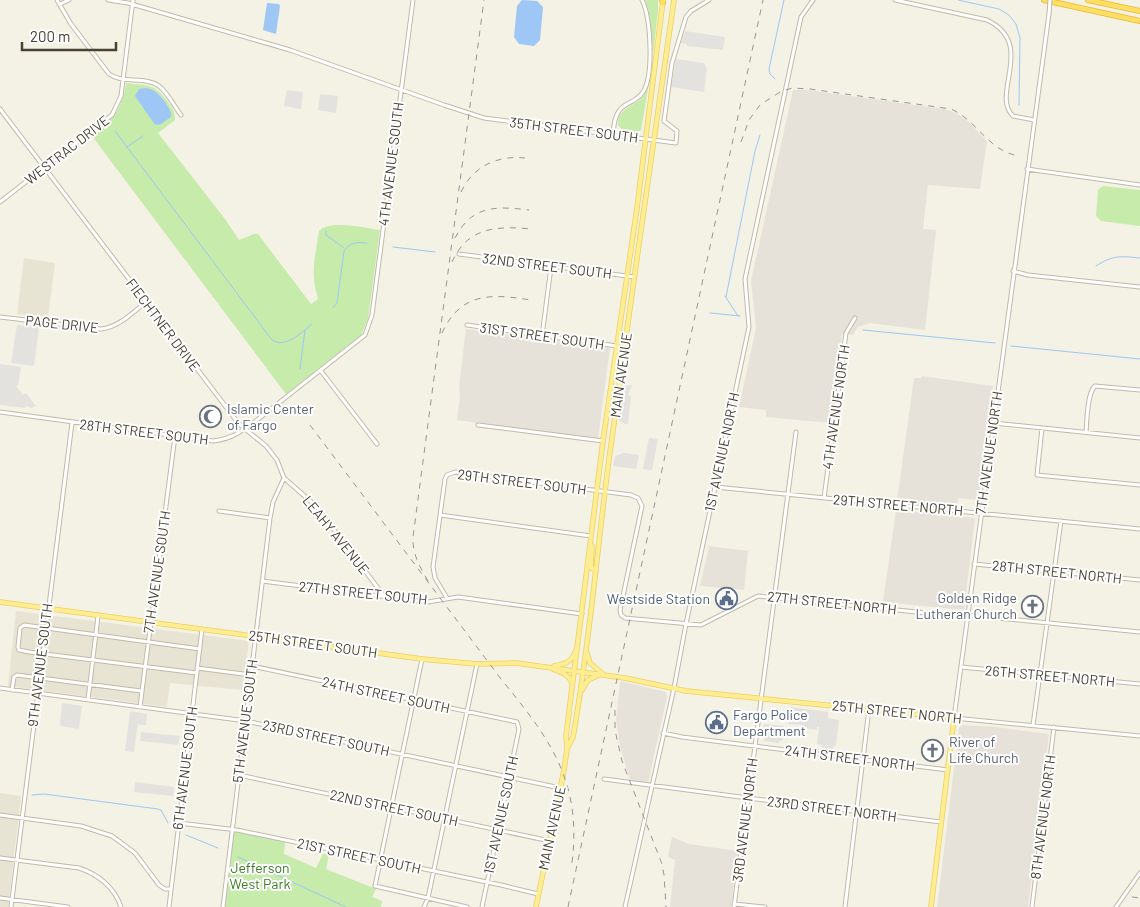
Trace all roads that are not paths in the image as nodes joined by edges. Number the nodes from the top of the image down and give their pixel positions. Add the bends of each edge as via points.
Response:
1 (58, 0) edge
2 (69, 0) edge
3 (108, 0) edge
4 (413, 0) edge
5 (642, 0) edge
6 (674, 0) edge
7 (709, 0) edge
8 (813, 0) edge
9 (895, 0) edge
10 (1044, 0) edge
11 (1050, 0) edge
12 (1088, 0) edge
13 (663, 1) edge
14 (133, 2) edge
15 (60, 4) junction
16 (1140, 11) edge
17 (1140, 21) edge
18 (124, 79) junction
19 (401, 90) junction
20 (0, 109) edge
21 (181, 115) dead end
22 (1034, 120) junction
23 (613, 134) junction
24 (646, 139) junction
25 (654, 141) junction
26 (45, 168) junction
27 (1027, 169) junction
28 (1140, 185) edge
29 (0, 202) edge
30 (460, 254) dead end
31 (551, 267) junction
32 (1014, 271) junction
33 (627, 276) junction
34 (634, 278) junction
35 (1140, 287) edge
36 (146, 302) junction
37 (0, 317) edge
38 (855, 318) dead end
39 (467, 325) dead end
40 (368, 328) joint
41 (542, 336) junction
42 (617, 346) junction
43 (616, 352) junction
44 (321, 371) junction
45 (619, 381) junction
46 (1140, 390) edge
47 (0, 412) edge
48 (72, 423) junction
49 (993, 423) junction
50 (478, 425) dead end
51 (245, 428) junction
52 (1042, 428) junction
53 (796, 432) dead end
54 (1086, 432) junction
55 (175, 436) junction
56 (1140, 438) edge
57 (603, 441) junction
58 (377, 444) dead end
59 (284, 478) junction
60 (1140, 485) edge
61 (715, 487) junction
62 (597, 491) junction
63 (604, 492) junction
64 (787, 494) junction
65 (824, 498) junction
66 (219, 511) dead end
67 (981, 513) junction
68 (440, 515) junction
69 (270, 518) junction
70 (1061, 521) junction
71 (592, 529) junction
72 (1140, 529) edge
73 (591, 536) junction
74 (974, 564) junction
75 (596, 571) junction
76 (1054, 572) junction
77 (1140, 580) edge
78 (262, 581) junction
79 (384, 596) junction
80 (773, 597) junction
81 (447, 598) junction
82 (0, 602) edge
83 (47, 609) junction
84 (582, 614) junction
85 (98, 616) junction
86 (967, 616) junction
87 (150, 623) junction
88 (1047, 623) junction
89 (686, 624) junction
90 (45, 628) junction
91 (202, 629) junction
92 (1140, 632) edge
93 (580, 633) junction
94 (96, 635) junction
95 (255, 636) junction
96 (147, 642) junction
97 (586, 646) junction
98 (200, 649) junction
99 (42, 653) junction
100 (422, 659) junction
101 (93, 660) junction
102 (477, 664) junction
103 (252, 666) junction
104 (144, 667) junction
105 (549, 667) junction
106 (961, 667) junction
107 (198, 668) junction
108 (575, 670) junction
109 (583, 671) junction
110 (197, 673) junction
111 (603, 674) junction
112 (251, 675) junction
113 (1040, 675) junction
114 (39, 678) junction
115 (626, 678) joint
116 (90, 684) junction
117 (1140, 684) edge
118 (573, 687) junction
119 (0, 688) edge
120 (674, 688) junction
121 (12, 690) junction
122 (141, 691) junction
123 (37, 694) junction
124 (580, 694) junction
125 (760, 698) junction
126 (88, 700) junction
127 (414, 700) junction
128 (140, 707) junction
129 (869, 709) junction
130 (467, 711) junction
131 (192, 714) junction
132 (954, 718) junction
133 (246, 721) junction
134 (518, 724) joint
135 (1033, 725) junction
136 (1054, 727) junction
137 (664, 733) junction
138 (1140, 736) edge
139 (754, 746) junction
140 (567, 749) junction
141 (403, 754) junction
142 (863, 759) junction
143 (456, 765) junction
144 (948, 770) junction
145 (239, 775) junction
146 (509, 776) junction
147 (604, 779) dead end
148 (652, 786) junction
149 (561, 788) junction
150 (748, 798) junction
151 (392, 807) junction
152 (856, 811) junction
153 (0, 815) edge
154 (22, 818) junction
155 (445, 818) junction
156 (942, 822) junction
157 (179, 823) junction
158 (232, 830) junction
159 (498, 830) junction
160 (550, 841) junction
161 (0, 858) edge
162 (17, 860) junction
163 (380, 860) junction
164 (433, 871) junction
165 (1140, 873) edge
166 (486, 882) junction
167 (171, 889) junction
168 (538, 894) junction
169 (0, 898) edge
170 (428, 898) junction
171 (12, 899) junction
172 (734, 905) edge
173 (11, 907) edge
174 (68, 907) edge
175 (121, 907) edge
176 (169, 907) edge
177 (223, 907) edge
178 (424, 907) edge
179 (467, 907) edge
180 (482, 907) edge
181 (536, 907) edge
182 (625, 907) edge
183 (766, 907) edge
184 (844, 907) edge
185 (931, 907) edge
186 (1032, 907) edge
187 (1116, 907) edge

1 - 15 street
2 - 15 street
3 - 14 street, 35TH STREET SOUTH
4 - 19 street, 4TH AVENUE SOUTH
5 - 23 street via 650,48 646,85 637,99 618,113
6 - 25 main road, MAIN AVENUE
7 - 25 street, 35TH STREET SOUTH via 686,17 672,63 664,120 676,131 676,143
8 - 61 street, 1ST AVENUE NORTH via 801,17 747,268 749,327
9 - 22 street via 987,20 1000,27 1011,55 1006,107 1013,116
10 - 17 highway
11 - 22 street, 7TH AVENUE NORTH, bridge
12 - 16 highway
13 - 24 main road, MAIN AVENUE
14 - 18 street, WESTRAC DRIVE
14 - 19 street, 35TH STREET SOUTH via 270,43
15 - 18 street via 66,18 106,72
18 - 21 street via 159,86
18 - 26 street, WESTRAC DRIVE via 121,96 112,115
19 - 23 street, 35TH STREET SOUTH via 501,121
19 - 40 street, 4TH AVENUE SOUTH
20 - 26 street, FIECHTNER DRIVE
22 - 27 street, 7TH AVENUE NORTH
23 - 24 street, 35TH STREET SOUTH
24 - 25 street, 35TH STREET SOUTH
24 - 33 main road, MAIN AVENUE
25 - 34 main road, MAIN AVENUE
26 - 29 street, WESTRAC DRIVE
26 - 36 street, FIECHTNER DRIVE
27 - 28 street
27 - 32 street, 7TH AVENUE NORTH
30 - 31 street, 32ND STREET SOUTH
31 - 33 street, 32ND STREET SOUTH
31 - 41 street
32 - 35 street
32 - 49 street, 7TH AVENUE NORTH
33 - 34 street, 32ND STREET SOUTH
33 - 42 main road, MAIN AVENUE
34 - 45 main road, MAIN AVENUE
36 - 37 street, PAGE DRIVE via 114,327 101,330
36 - 51 street, FIECHTNER DRIVE
38 - 65 street, 4TH AVENUE NORTH via 846,333
39 - 41 street, 31ST STREET SOUTH
40 - 44 street, 28TH STREET SOUTH via 356,344
41 - 42 street, 31ST STREET SOUTH
42 - 43 main road, MAIN AVENUE
43 - 45 main road via 616,378
43 - 57 main road, MAIN AVENUE
44 - 51 street, 28TH STREET SOUTH
44 - 58 street
45 - 63 main road, MAIN AVENUE
46 - 54 street via 1099,386 1091,389
47 - 48 street, 28TH STREET SOUTH
48 - 55 street, 28TH STREET SOUTH
48 - 83 street, 9TH AVENUE SOUTH
49 - 52 street
49 - 67 street, 7TH AVENUE NORTH
50 - 57 street
51 - 55 street, 28TH STREET SOUTH via 224,440
51 - 59 street, FIECHTNER DRIVE via 275,457
52 - 54 street
52 - 60 street via 1037,475
53 - 64 street, 3RD AVENUE NORTH
54 - 56 street
55 - 87 street, 7TH AVENUE SOUTH
57 - 62 main road, MAIN AVENUE
59 - 69 street, 5TH AVENUE SOUTH
59 - 79 street, LEAHY AVENUE via 316,506
61 - 64 street, 29TH STREET NORTH
61 - 89 street, 1ST AVENUE NORTH
62 - 63 street, 29TH STREET SOUTH
62 - 68 street, 29TH STREET SOUTH via 450,473 444,479
62 - 71 main road, MAIN AVENUE
63 - 75 main road, MAIN AVENUE
63 - 89 street, 27TH STREET NORTH via 631,495 638,498 642,506 621,615 630,619
64 - 65 street, 29TH STREET NORTH
64 - 80 street, 3RD AVENUE NORTH
65 - 67 street, 29TH STREET NORTH
66 - 69 street
67 - 70 street, 29TH STREET NORTH
67 - 74 street, 7TH AVENUE NORTH
68 - 73 street
68 - 81 street, 29TH STREET SOUTH via 433,573
69 - 78 street, 5TH AVENUE SOUTH
70 - 72 street, 29TH STREET NORTH
70 - 76 street
71 - 73 main road, MAIN AVENUE
71 - 75 main road via 591,568
73 - 84 main road, MAIN AVENUE
74 - 76 street, 28TH STREET NORTH
74 - 86 street, 7TH AVENUE NORTH
75 - 97 main road, MAIN AVENUE
76 - 77 street, 28TH STREET NORTH
76 - 88 street
78 - 79 street, 27TH STREET SOUTH
78 - 95 street, 5TH AVENUE SOUTH
79 - 81 street, 27TH STREET SOUTH via 428,602
80 - 86 street, 27TH STREET NORTH
80 - 89 street, 27TH STREET NORTH via 754,597 706,624
80 - 125 street, 3RD AVENUE NORTH
81 - 84 street, 27TH STREET SOUTH
82 - 83 main road, 25TH STREET SOUTH
83 - 85 main road, 25TH STREET SOUTH
83 - 90 street, 9TH AVENUE SOUTH
84 - 93 main road, MAIN AVENUE
85 - 87 main road, 25TH STREET SOUTH
85 - 94 street
86 - 88 street, 27TH STREET NORTH
86 - 106 street, 7TH AVENUE NORTH
87 - 91 main road, 25TH STREET SOUTH
87 - 96 street, 7TH AVENUE SOUTH
88 - 92 street, 27TH STREET NORTH
88 - 113 street
89 - 120 street, 1ST AVENUE NORTH
90 - 94 street
90 - 99 street, 9TH AVENUE SOUTH
90 - 99 street via 21,626 18,647 19,650
91 - 95 main road, 25TH STREET SOUTH
91 - 98 street, 6TH AVENUE SOUTH
93 - 105 main road via 571,661
93 - 108 main road, MAIN AVENUE
94 - 96 street
94 - 101 street
95 - 100 main road, 25TH STREET SOUTH
95 - 103 street, 5TH AVENUE SOUTH
96 - 98 street
96 - 104 street, 7TH AVENUE SOUTH
97 - 109 main road, MAIN AVENUE
97 - 111 main road via 588,660
98 - 107 street, 6TH AVENUE SOUTH
99 - 101 street
99 - 114 street, 9TH AVENUE SOUTH
100 - 102 main road, 25TH STREET SOUTH
100 - 127 street
101 - 104 street
101 - 116 street
102 - 105 main road, 25TH STREET SOUTH via 516,663
102 - 130 street
103 - 112 street, 5TH AVENUE SOUTH
103 - 127 street, 24TH STREET SOUTH
104 - 110 street
104 - 122 street, 7TH AVENUE SOUTH
105 - 108 main road, 25TH STREET SOUTH
105 - 118 main road via 567,675
106 - 113 street, 26TH STREET NORTH
106 - 132 street, 7TH AVENUE NORTH
107 - 110 street, 6TH AVENUE SOUTH
107 - 112 street
108 - 109 main road, 25TH STREET SOUTH
108 - 118 main road, MAIN AVENUE
109 - 111 main road, 25TH STREET SOUTH
109 - 124 main road, MAIN AVENUE
110 - 131 street, 6TH AVENUE SOUTH
111 - 115 main road, 25TH STREET SOUTH
111 - 124 main road via 588,680
112 - 133 street, 5TH AVENUE SOUTH
113 - 117 street, 26TH STREET NORTH
113 - 135 street
114 - 116 street
114 - 121 street via 17,675
114 - 123 street, 9TH AVENUE SOUTH
115 - 120 main road, 25TH STREET NORTH
116 - 122 street
116 - 126 street
118 - 140 main road, MAIN AVENUE
119 - 121 street, 23RD STREET SOUTH
120 - 125 main road, 25TH STREET NORTH
120 - 137 street, 1ST AVENUE NORTH
121 - 123 street, 23RD STREET SOUTH
122 - 128 street, 7TH AVENUE SOUTH
123 - 126 street, 23RD STREET SOUTH
123 - 154 street, 9TH AVENUE SOUTH
124 - 140 main road, MAIN AVENUE
125 - 129 main road, 25TH STREET NORTH
125 - 139 street, 3RD AVENUE NORTH
126 - 128 street, 23RD STREET SOUTH
127 - 130 street, 24TH STREET SOUTH
127 - 141 street
128 - 131 street, 23RD STREET SOUTH
129 - 132 main road, 25TH STREET NORTH
129 - 142 street
130 - 134 street, 24TH STREET SOUTH
130 - 143 street
131 - 133 street, 23RD STREET SOUTH
131 - 157 street, 6TH AVENUE SOUTH
132 - 135 street, 25TH STREET NORTH
132 - 144 main road, 7TH AVENUE NORTH
133 - 141 street, 23RD STREET SOUTH
133 - 145 street, 5TH AVENUE SOUTH
134 - 146 street, 1ST AVENUE SOUTH
135 - 136 street, 25TH STREET NORTH
136 - 138 street, 25TH STREET NORTH
136 - 186 street, 8TH AVENUE NORTH
137 - 139 street, 24TH STREET NORTH
137 - 148 street, 1ST AVENUE NORTH
139 - 142 street, 24TH STREET NORTH
139 - 150 street, 3RD AVENUE NORTH
140 - 149 main road, MAIN AVENUE
141 - 143 street, 23RD STREET SOUTH
141 - 151 street
142 - 144 street, 24TH STREET NORTH
142 - 152 street
143 - 146 street, 23RD STREET SOUTH
143 - 155 street
144 - 156 main road, 7TH AVENUE NORTH
145 - 151 street, 22ND STREET SOUTH
145 - 158 street, 5TH AVENUE SOUTH
146 - 149 street, 23RD STREET SOUTH
146 - 159 street, 1ST AVENUE SOUTH
147 - 148 street, 23RD STREET NORTH
148 - 150 street, 23RD STREET NORTH
148 - 182 street, 1ST AVENUE NORTH
149 - 160 main road, MAIN AVENUE
150 - 152 street, 23RD STREET NORTH
150 - 172 street, 3RD AVENUE NORTH
151 - 155 street, 22ND STREET SOUTH
151 - 163 street
152 - 156 street, 23RD STREET NORTH
152 - 184 street
153 - 154 street
154 - 162 street, 9TH AVENUE SOUTH
154 - 167 street via 81,826 112,836 135,853 159,885
155 - 159 street, 22ND STREET SOUTH
155 - 164 street
156 - 185 main road, 7TH AVENUE NORTH
157 - 158 street, 21ST STREET SOUTH
157 - 167 street, 6TH AVENUE SOUTH
158 - 163 street, 21ST STREET SOUTH
158 - 177 street, 5TH AVENUE SOUTH
159 - 160 street, 22ND STREET SOUTH
159 - 166 street, 1ST AVENUE SOUTH
160 - 168 main road, MAIN AVENUE
161 - 162 street
162 - 171 street, 9TH AVENUE SOUTH
162 - 175 street via 90,872 114,893
163 - 164 street, 21ST STREET SOUTH
163 - 170 street via 375,886
164 - 166 street, 21ST STREET SOUTH
164 - 170 street
165 - 187 street
166 - 168 street, 21ST STREET SOUTH
166 - 180 street, 1ST AVENUE SOUTH
167 - 176 street, 6TH AVENUE SOUTH
168 - 181 main road, MAIN AVENUE
169 - 171 street
170 - 178 street
170 - 179 street
171 - 173 street, 9TH AVENUE SOUTH
171 - 174 street
172 - 183 street

